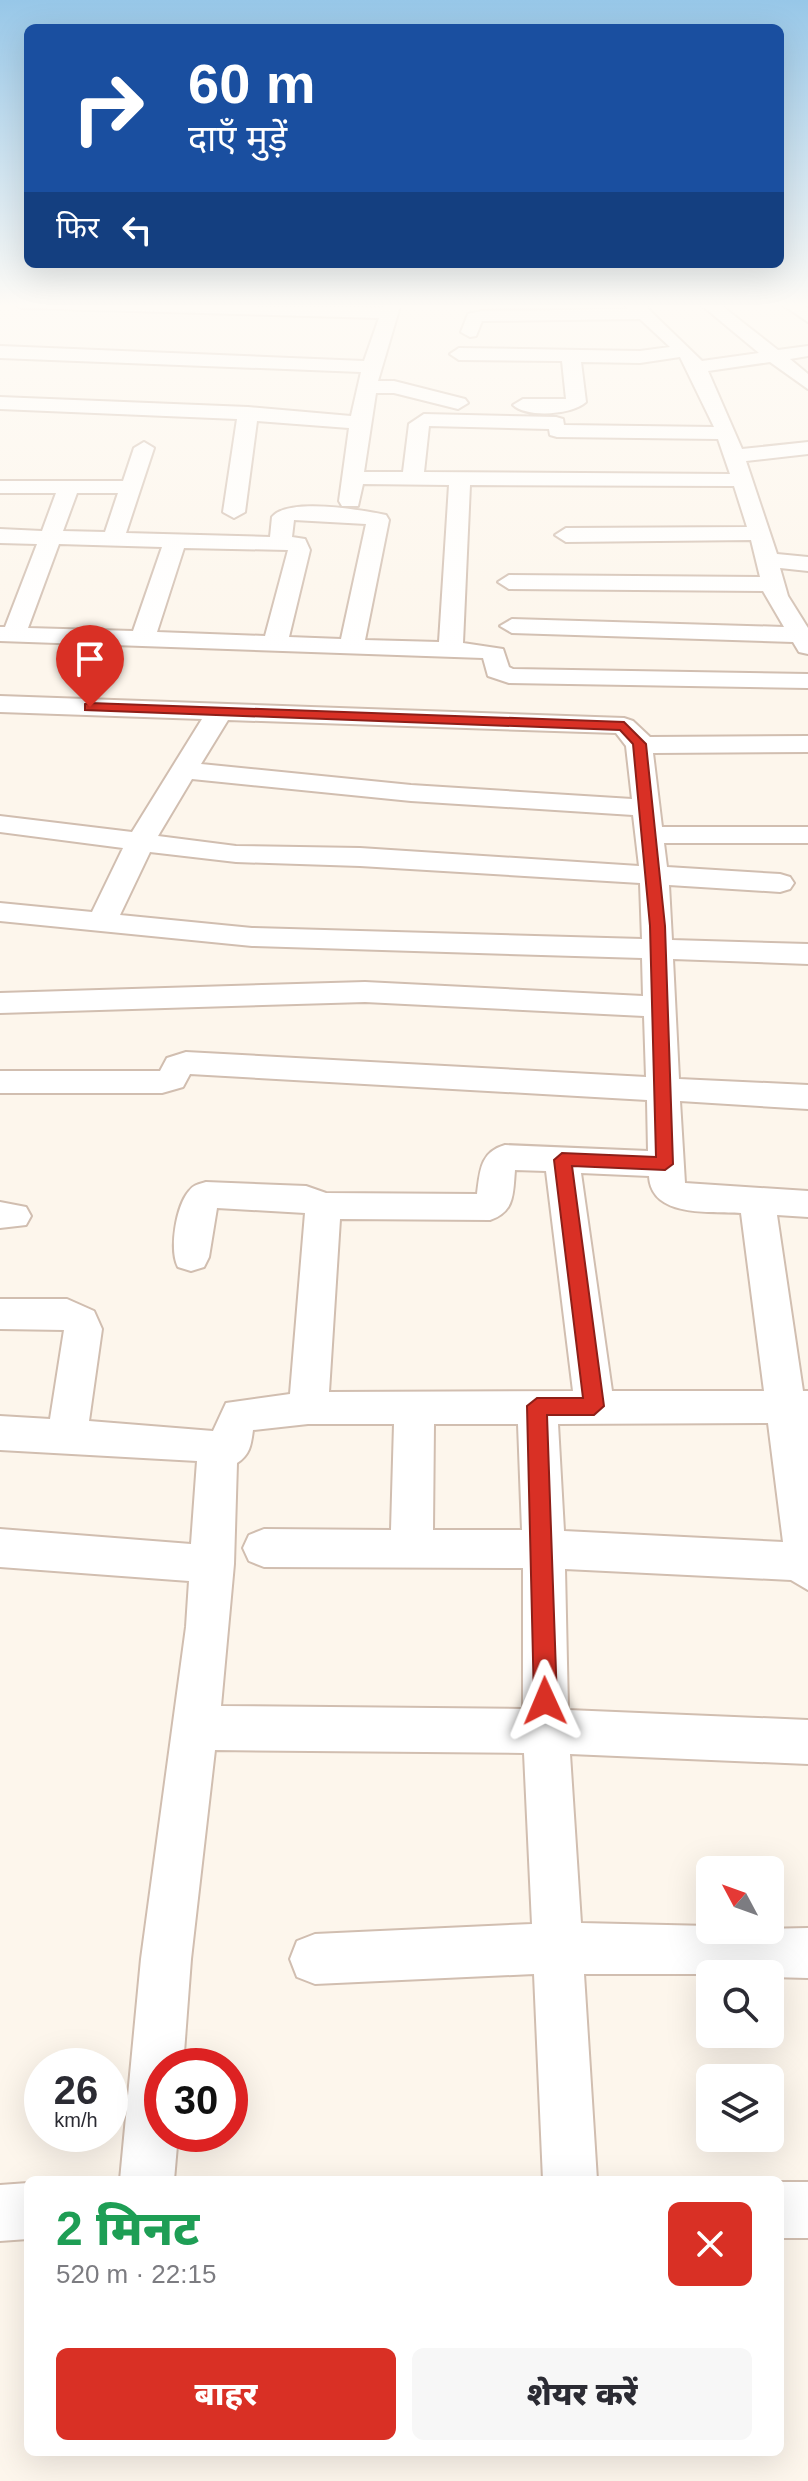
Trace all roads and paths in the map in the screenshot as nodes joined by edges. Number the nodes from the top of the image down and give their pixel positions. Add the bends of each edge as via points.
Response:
1 (247, 419) edge
2 (313, 419) edge
3 (361, 419) edge
4 (430, 419) edge
5 (481, 419) edge
6 (568, 419) edge
7 (719, 419) edge
8 (360, 423) junction
9 (726, 433) junction
10 (557, 441) junction
11 (144, 448) dead end
12 (808, 448) edge
13 (732, 456) junction
14 (413, 477) junction
15 (460, 477) junction
16 (354, 478) junction
17 (739, 480) junction
18 (0, 487) edge
19 (69, 487) junction
20 (130, 487) junction
21 (234, 512) dead end
22 (348, 514) junction
23 (760, 533) junction
24 (566, 535) dead end
25 (0, 536) edge
26 (51, 538) junction
27 (113, 540) junction
28 (281, 542) junction
29 (174, 543) junction
30 (768, 560) junction
31 (808, 564) edge
32 (509, 582) dead end
33 (772, 584) junction
34 (808, 611) edge
35 (784, 613) junction
36 (512, 626) dead end
37 (7, 634) edge
38 (143, 638) junction
39 (803, 641) edge
40 (275, 643) junction
41 (352, 646) junction
42 (451, 648) junction
43 (808, 681) edge
44 (0, 704) edge
45 (220, 711) junction
46 (639, 744) junction
47 (808, 744) edge
48 (185, 770) junction
49 (648, 822) junction
50 (0, 824) edge
51 (808, 835) edge
52 (141, 841) junction
53 (654, 875) junction
54 (780, 883) dead end
55 (0, 912) edge
56 (101, 924) junction
57 (659, 951) junction
58 (808, 954) edge
59 (0, 1003) edge
60 (660, 1007) junction
61 (0, 1082) edge
62 (665, 1087) junction
63 (808, 1097) edge
64 (562, 1160) junction
65 (665, 1164) junction
66 (757, 1202) junction
67 (808, 1204) edge
68 (323, 1206) junction
69 (191, 1257) dead end
70 (0, 1314) edge
71 (537, 1406) junction
72 (594, 1406) junction
73 (796, 1407) edge
74 (308, 1408) junction
75 (414, 1409) junction
76 (0, 1433) edge
77 (67, 1437) junction
78 (217, 1455) junction
79 (412, 1547) junction
80 (0, 1548) edge
81 (264, 1548) dead end
82 (544, 1549) junction
83 (213, 1564) junction
84 (807, 1565) edge
85 (197, 1728) junction
86 (546, 1731) junction
87 (808, 1742) edge
88 (557, 1948) junction
89 (808, 1953) edge
90 (315, 1959) dead end
91 (147, 2176) edge
92 (570, 2176) edge
93 (784, 2210) edge
94 (808, 2210) edge
95 (24, 2211) edge
96 (0, 2213) edge

1 - 21 street
2 - 8 street
3 - 8 street
4 - 14 street via 419,424
5 - 10 street
6 - 10 street
7 - 9 street
8 - 16 street
9 - 10 street
9 - 13 street
10 - 15 street
10 - 17 street
11 - 20 street
12 - 13 street
13 - 17 street
14 - 15 street
14 - 16 street
15 - 42 street
16 - 22 street
17 - 23 street
18 - 19 street
19 - 20 street
19 - 26 street
20 - 27 street
22 - 28 street via 285,515
22 - 41 street via 378,520
23 - 24 street
23 - 30 street
25 - 26 street
26 - 27 street
26 - 37 street
27 - 29 street
28 - 29 street
28 - 40 street via 299,547
29 - 38 street
30 - 31 street
30 - 33 street
32 - 33 street
33 - 35 street
34 - 35 street
35 - 39 street
36 - 39 street
37 - 38 street
38 - 40 street
40 - 41 street
41 - 42 street
42 - 43 street via 491,652 497,671 509,676
44 - 45 street
45 - 46 street via 624,726
45 - 48 street
46 - 47 street
46 - 49 street
48 - 49 street
48 - 52 street
49 - 51 street
49 - 53 street
50 - 52 street
52 - 53 street via 236,854
52 - 56 street
53 - 54 street
53 - 57 street
55 - 56 street
56 - 57 street via 252,937
57 - 58 street
57 - 60 street
59 - 60 street via 381,992
60 - 62 street
61 - 62 street via 162,1082 186,1063
62 - 63 street
62 - 65 street
64 - 65 street
64 - 68 street via 502,1158 494,1204 484,1209
64 - 72 street
65 - 66 street via 673,1193
66 - 67 street
66 - 73 street
68 - 69 street via 306,1199 206,1195 200,1201
68 - 74 street
70 - 77 street via 67,1314 81,1321
71 - 72 street
71 - 75 street
71 - 82 street
72 - 73 street
73 - 84 street
74 - 75 street
74 - 78 street via 240,1415 231,1446
75 - 79 street
76 - 77 street
77 - 78 street via 205,1445
78 - 83 street
79 - 81 street
79 - 82 street
80 - 83 street
82 - 84 street
82 - 86 street
83 - 85 street
85 - 86 street
85 - 91 street via 166,1959
86 - 87 street
86 - 88 street
88 - 89 street
88 - 90 street
88 - 92 street
93 - 94 street
95 - 96 street

